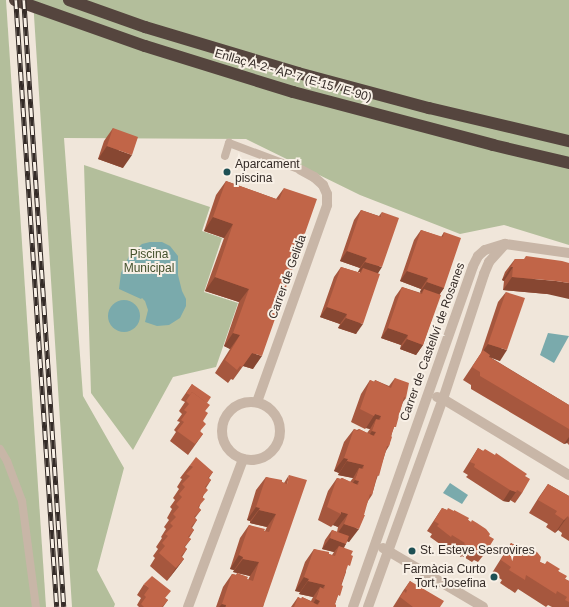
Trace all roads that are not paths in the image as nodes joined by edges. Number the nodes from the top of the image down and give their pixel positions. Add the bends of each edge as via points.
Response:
1 (15, 0) edge
2 (68, 0) edge
3 (569, 141) edge
4 (225, 156) dead end
5 (569, 163) edge
6 (301, 170) joint
7 (505, 244) junction
8 (569, 253) edge
9 (428, 395) junction
10 (443, 399) junction
11 (257, 402) junction
12 (0, 450) edge
13 (243, 459) junction
14 (569, 475) edge
15 (375, 545) junction
16 (388, 550) junction
17 (36, 607) edge
18 (188, 607) edge
19 (353, 607) edge
20 (368, 607) edge
21 (483, 607) edge

1 - 5 highway, Enllaç A-2 - AP-7 (E-15 / E-90) via 203,64 349,108
2 - 3 highway, Enllaç A-2 - AP-7 (E-15 / E-90) via 208,46 422,106
4 - 6 lane via 229,143
6 - 11 street, Carrer de Gelida via 323,185 327,194 327,205
7 - 8 street
7 - 9 street, Carrer de Castellví de Rosanes via 485,250 478,256
7 - 10 street, Carrer de Castellví de Rosanes via 489,262 484,274
9 - 10 street
9 - 15 street, Carrer de Castellví de Rosanes
10 - 14 street
10 - 16 street, Carrer de Castellví de Rosanes
11 - 13 street via 238,405 224,419 223,439 227,448
11 - 13 street via 273,411 278,419 280,438 270,453 262,458
12 - 17 lane via 22,501
13 - 18 street
15 - 16 street
15 - 19 street, Carrer de Castellví de Rosanes
16 - 20 street, Carrer de Castellví de Rosanes
16 - 21 street

